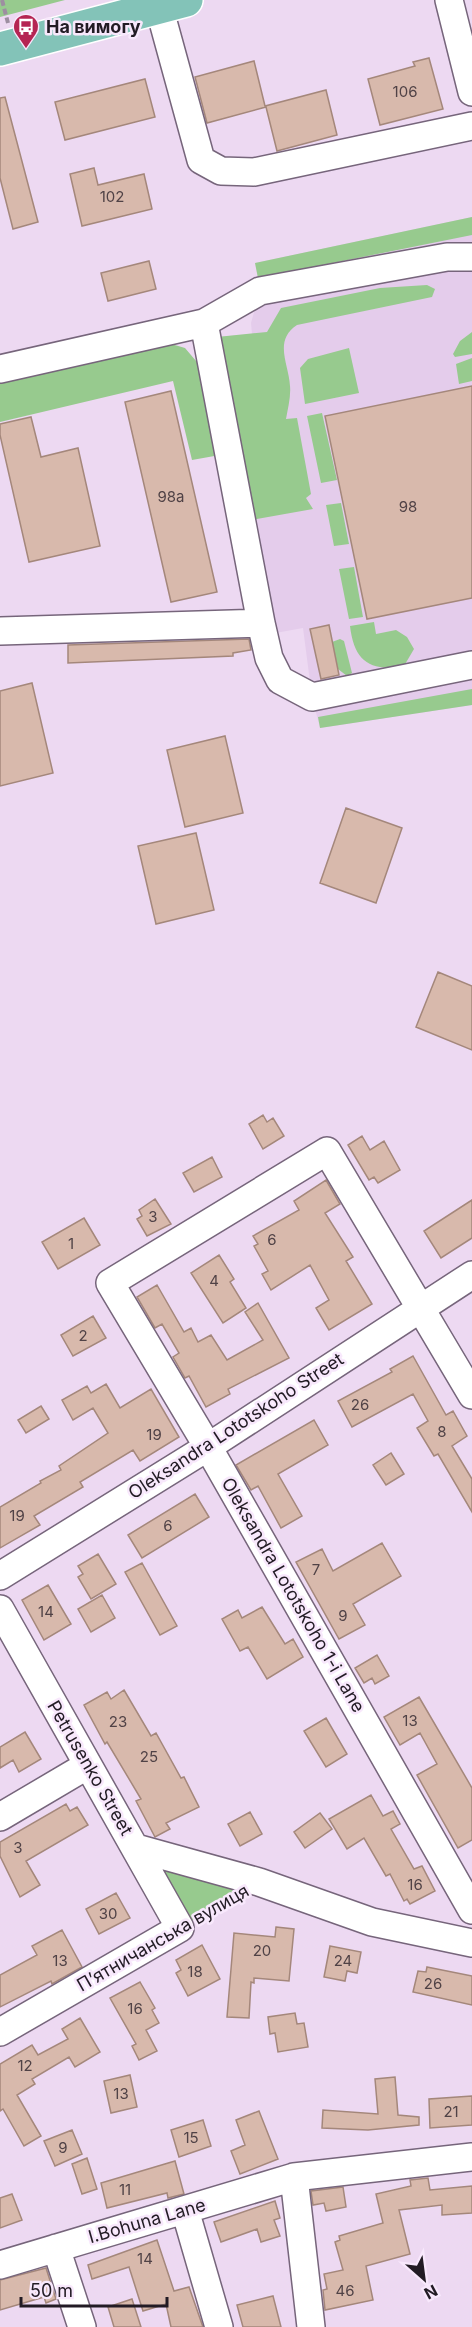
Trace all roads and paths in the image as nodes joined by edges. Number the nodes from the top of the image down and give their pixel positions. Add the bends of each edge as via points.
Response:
1 (2, 0) edge
2 (449, 0) edge
3 (172, 4) edge
4 (4, 36) edge
5 (472, 92) edge
6 (472, 126) edge
7 (472, 257) edge
8 (204, 323) junction
9 (0, 369) edge
10 (261, 623) junction
11 (0, 631) edge
12 (472, 665) edge
13 (472, 1275) edge
14 (420, 1306) junction
15 (472, 1395) edge
16 (208, 1447) junction
17 (0, 1576) edge
18 (0, 1609) edge
19 (88, 1765) junction
20 (0, 1817) edge
21 (136, 1848) junction
22 (259, 1882) junction
23 (472, 1910) edge
24 (180, 1928) junction
25 (472, 1943) edge
26 (0, 2032) edge
27 (472, 2157) edge
28 (294, 2177) junction
29 (185, 2210) junction
30 (56, 2248) junction
31 (0, 2265) edge
32 (82, 2327) edge
33 (219, 2327) edge
34 (311, 2327) edge

1 - 4 path
2 - 5 street
3 - 4 main road
3 - 6 street via 201,160 221,171 254,172
7 - 8 street via 447,257 260,291
8 - 9 street
8 - 10 street
10 - 11 street
10 - 12 street via 269,658 280,680 312,697
13 - 14 street, Oleksandra Lototskoho Street
14 - 15 street
14 - 16 street, Oleksandra Lototskoho Street
14 - 16 street, Oleksandra Lototskoho 1-i Lane via 327,1151 110,1283
16 - 17 street, Oleksandra Lototskoho Street
16 - 23 street, Oleksandra Lototskoho 1-i Lane
18 - 19 street, Petrusenko Street
19 - 20 street
19 - 21 street, Petrusenko Street
21 - 22 street
21 - 24 street, Petrusenko Street
22 - 24 path, Пʼятничанська вулиця
22 - 25 street, Пʼятничанська вулиця via 372,1922
24 - 26 street, Пʼятничанська вулиця
27 - 28 street, I.Bohuna Lane
28 - 29 street, I.Bohuna Lane
28 - 34 street
29 - 30 street, I.Bohuna Lane
29 - 33 street
30 - 31 street, I.Bohuna Lane
30 - 32 street

